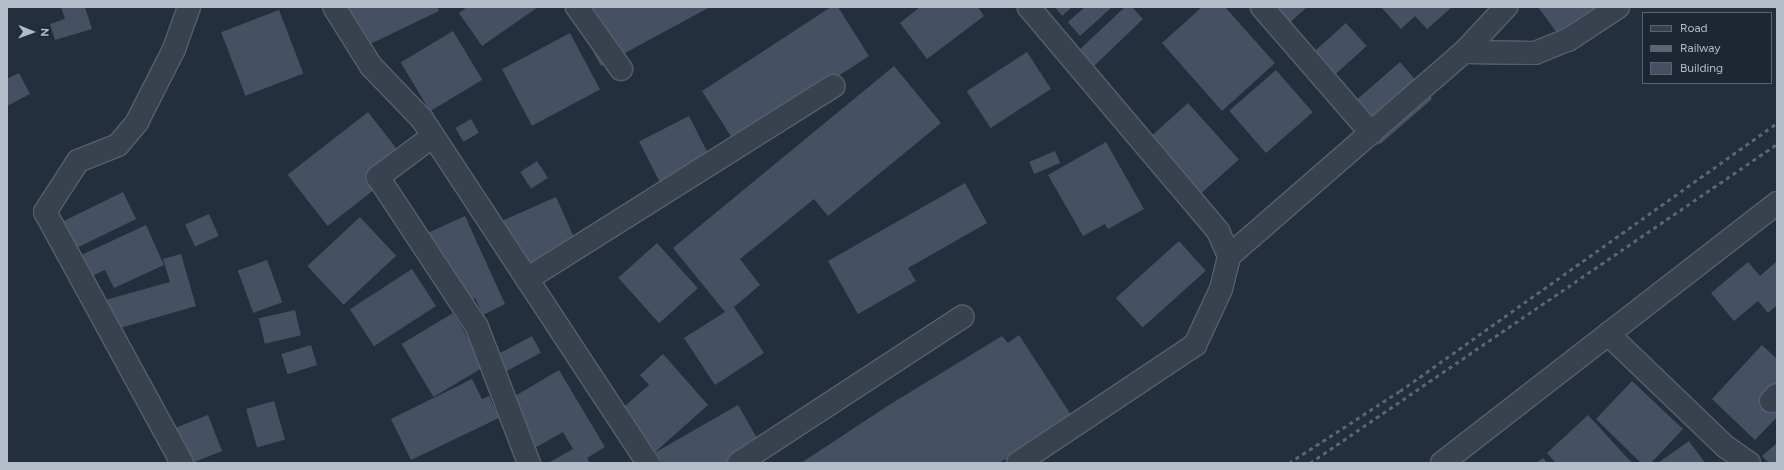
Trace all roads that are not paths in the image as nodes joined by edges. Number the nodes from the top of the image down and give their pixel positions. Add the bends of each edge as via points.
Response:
1 (189, 7) edge
2 (334, 7) edge
3 (577, 7) edge
4 (1029, 7) edge
5 (1262, 7) edge
6 (1506, 7) edge
7 (1618, 7) edge
8 (1464, 52) junction
9 (621, 69) dead end
10 (833, 86) dead end
11 (1372, 133) junction
12 (433, 136) junction
13 (1777, 203) edge
14 (1229, 256) junction
15 (527, 279) junction
16 (962, 317) dead end
17 (1608, 334) junction
18 (182, 463) edge
19 (529, 463) edge
20 (648, 463) edge
21 (739, 463) edge
22 (1018, 463) edge
23 (1442, 463) edge
24 (1749, 463) edge

1 - 18 street via 174,49 137,122 118,145 78,161 45,212
2 - 12 street via 371,66 422,119
3 - 9 street
4 - 14 street via 1218,230
5 - 11 street
6 - 8 street
7 - 8 street via 1568,40 1535,54
8 - 11 street
10 - 15 street
11 - 14 street
12 - 15 street
12 - 19 street via 378,177 477,326
13 - 17 street
14 - 22 street via 1221,289 1194,345
15 - 20 street
16 - 21 street
17 - 23 street
17 - 24 street via 1726,447

